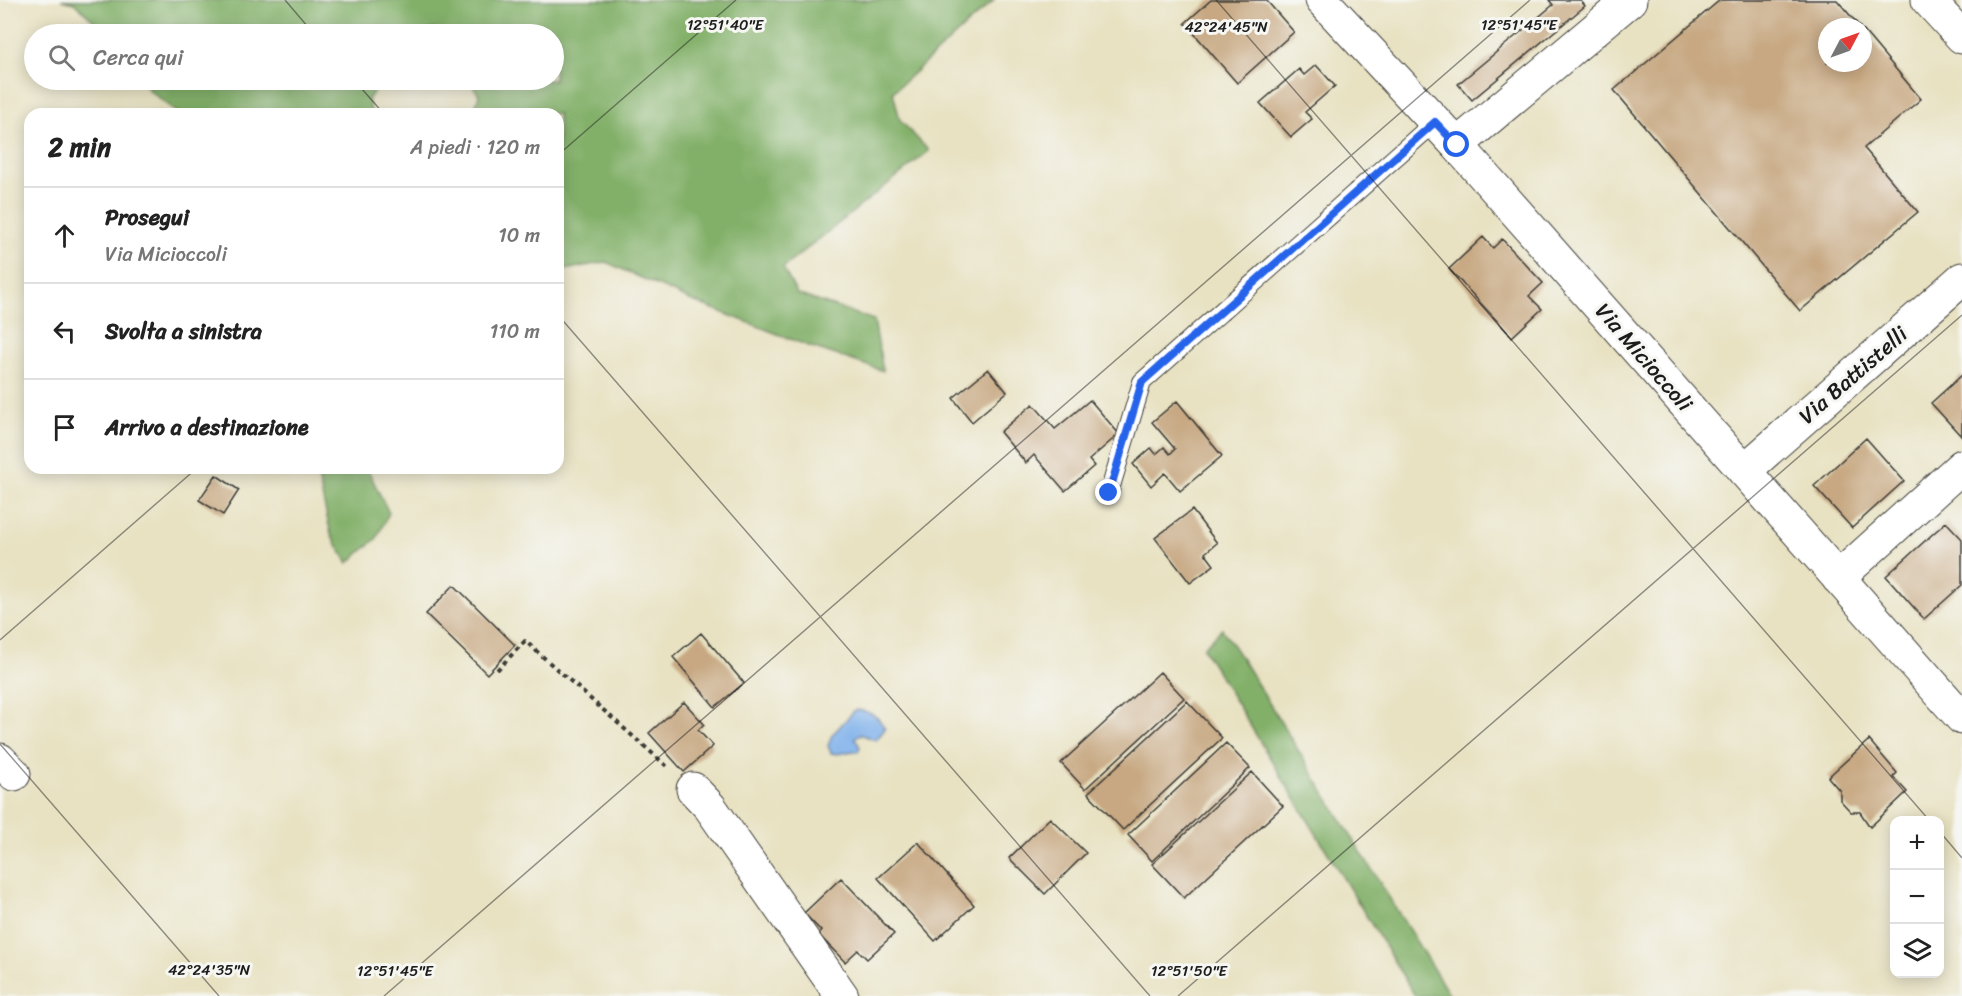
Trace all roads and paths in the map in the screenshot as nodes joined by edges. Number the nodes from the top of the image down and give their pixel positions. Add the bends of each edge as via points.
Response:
1 (1322, 0) edge
2 (1928, 0) edge
3 (1615, 5) edge
4 (1962, 37) edge
5 (1446, 134) junction
6 (1962, 279) edge
7 (1962, 466) edge
8 (1744, 471) junction
9 (1109, 493) dead end
10 (1838, 578) junction
11 (497, 670) dead end
12 (1962, 718) edge
13 (693, 789) joint
14 (842, 996) edge

1 - 5 street, Via Micioccoli
2 - 4 street
3 - 5 street
5 - 8 street, Via Micioccoli
5 - 9 lane via 1142,382
6 - 8 street, Via Battistelli
7 - 10 street
8 - 10 street, Via Micioccoli
10 - 12 street, Via Micioccoli
11 - 13 path via 525,640
13 - 14 street via 710,807

